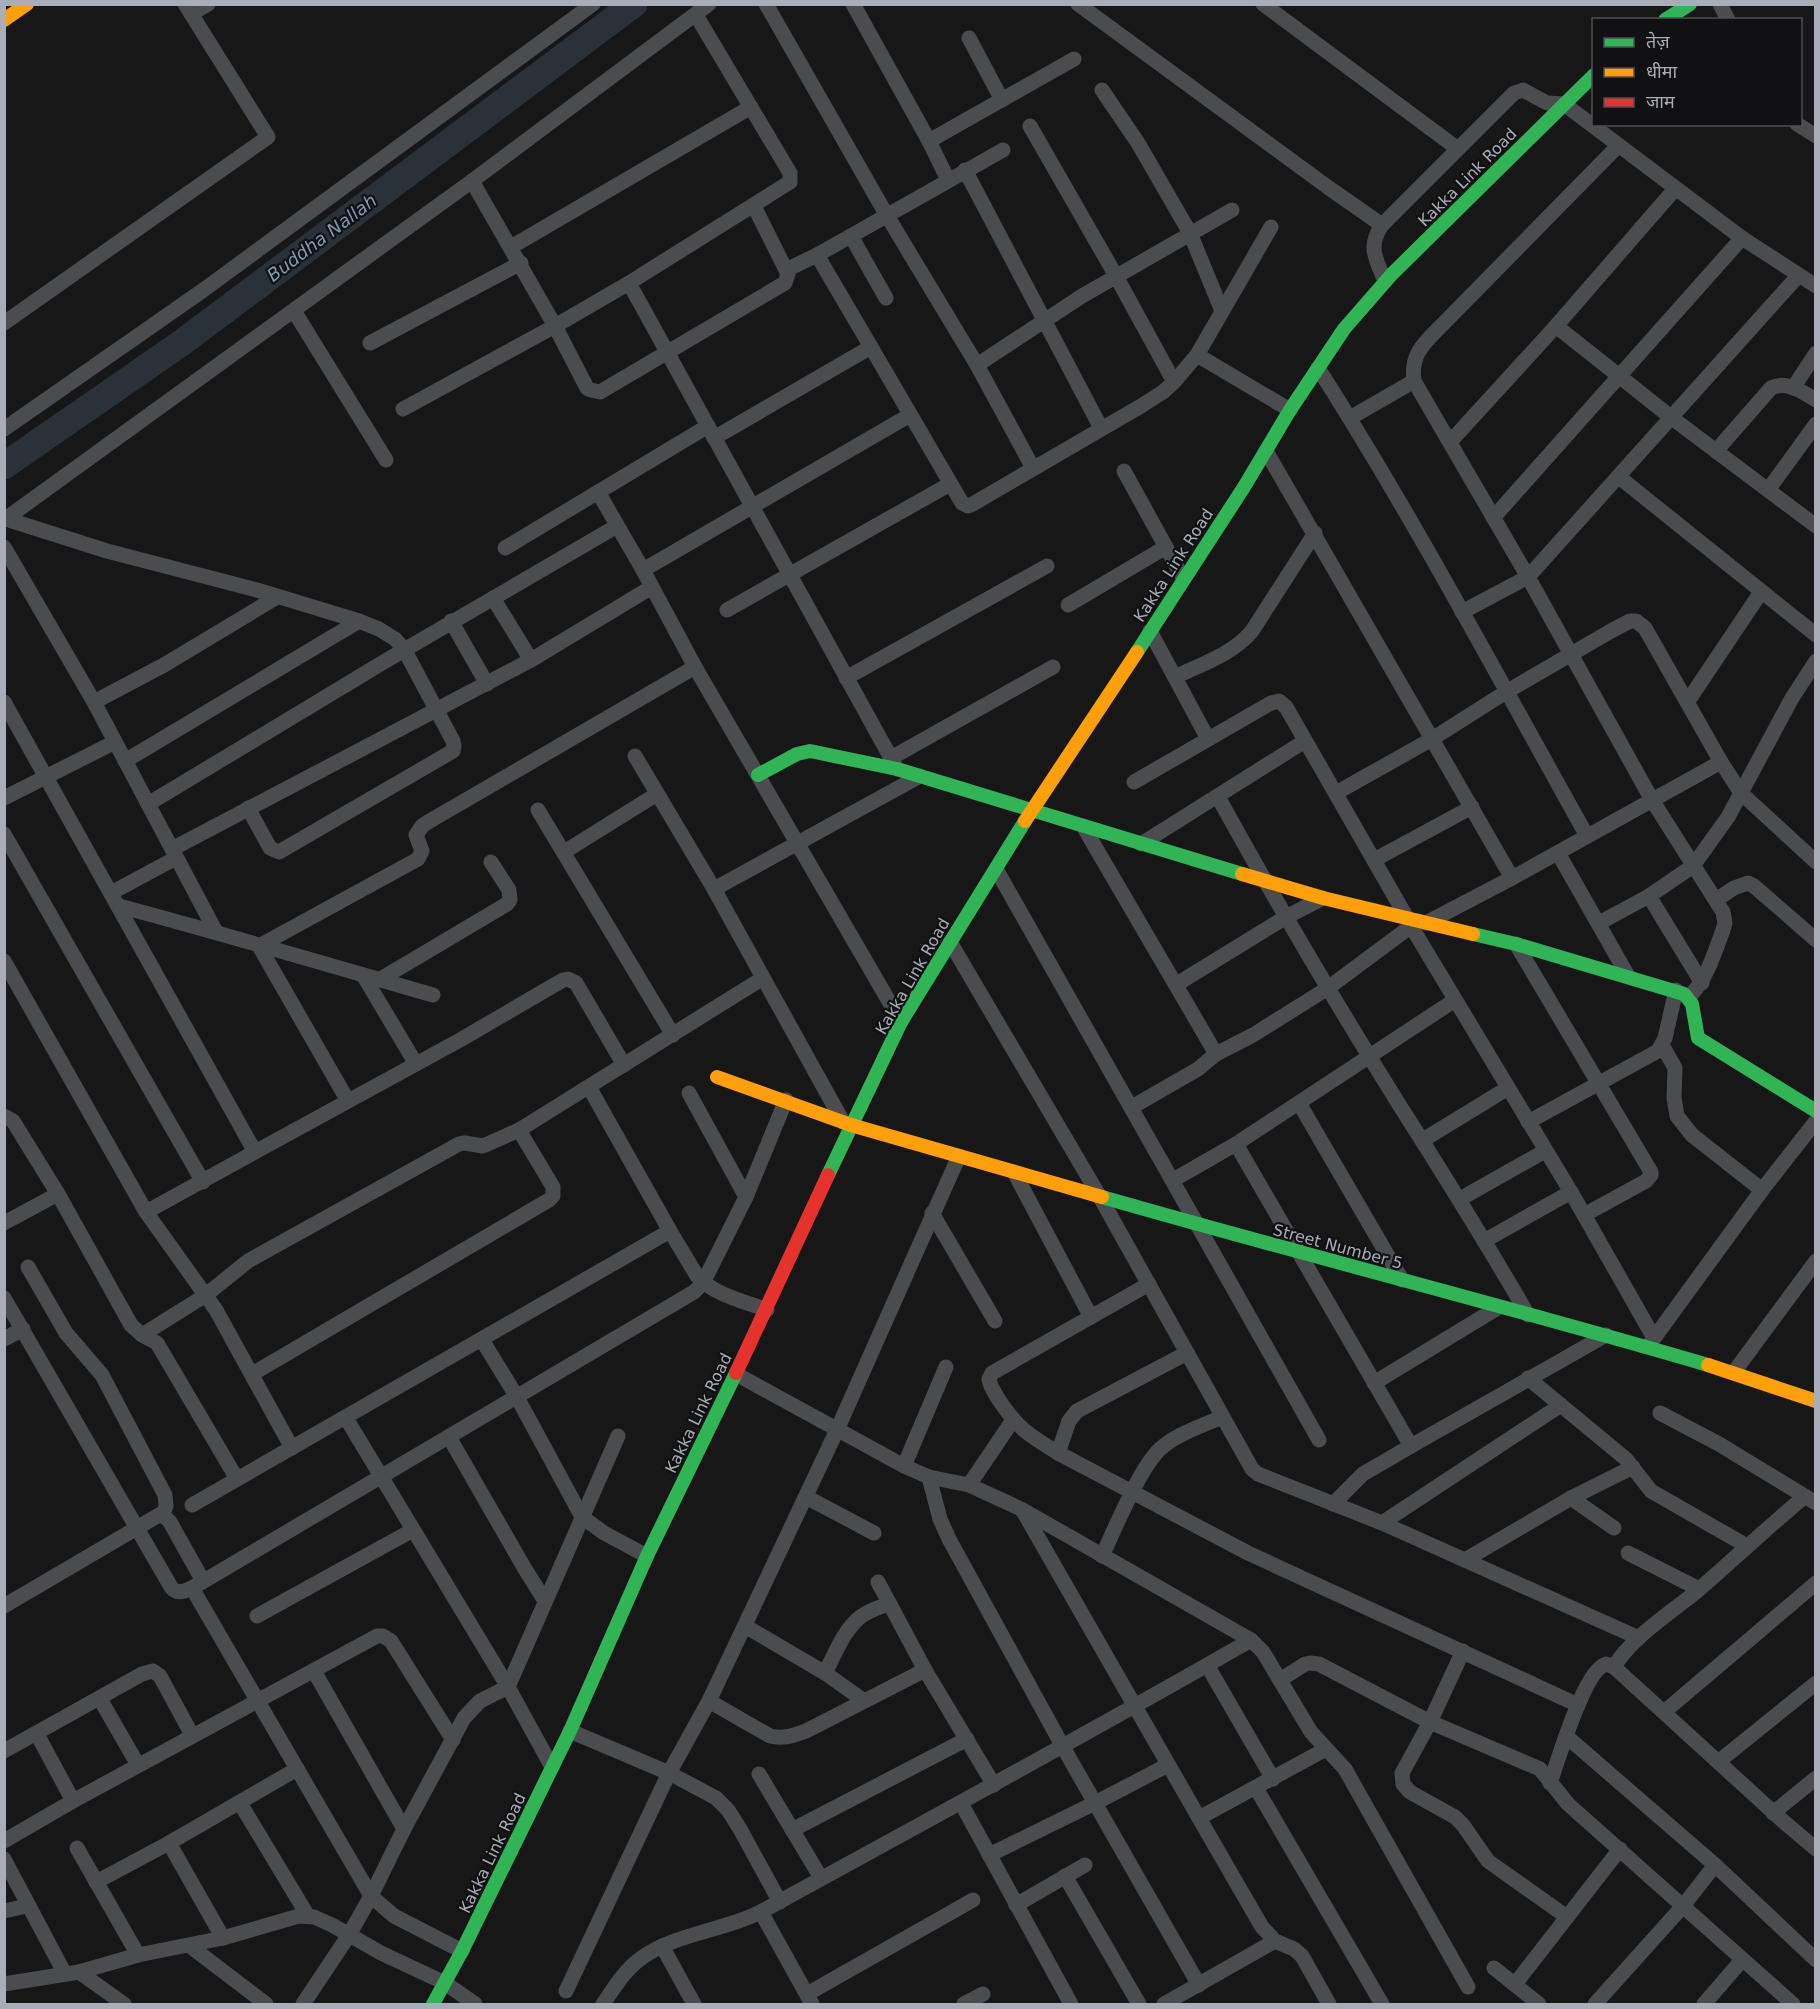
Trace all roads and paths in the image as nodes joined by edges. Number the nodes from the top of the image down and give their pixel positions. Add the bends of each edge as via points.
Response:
1 (27, 4) edge
2 (208, 4) edge
3 (592, 4) edge
4 (710, 4) edge
5 (766, 4) edge
6 (854, 4) edge
7 (1078, 4) edge
8 (1263, 4) edge
9 (1690, 4) edge
10 (1720, 4) edge
11 (188, 9) edge
12 (696, 15) junction
13 (1668, 18) edge
14 (1727, 18) edge
15 (4, 20) edge
16 (969, 38) dead end
17 (1074, 59) dead end
18 (1592, 76) edge
19 (1102, 90) dead end
20 (1002, 100) junction
21 (1564, 104) junction
22 (751, 107) junction
23 (1030, 126) dead end
24 (1592, 126) edge
25 (1592, 126) edge
26 (1800, 126) edge
27 (1815, 136) edge
28 (929, 141) junction
29 (1618, 146) junction
30 (1458, 149) junction
31 (1003, 150) dead end
32 (965, 170) junction
33 (948, 180) junction
34 (472, 181) junction
35 (1675, 189) junction
36 (754, 206) junction
37 (1232, 210) dead end
38 (886, 214) junction
39 (1382, 225) junction
40 (1270, 227) dead end
41 (1190, 233) junction
42 (851, 236) junction
43 (1742, 238) junction
44 (511, 247) junction
45 (817, 255) junction
46 (521, 263) junction
47 (786, 270) junction
48 (1116, 276) junction
49 (1798, 276) junction
50 (1385, 281) junction
51 (629, 283) junction
52 (1815, 286) edge
53 (886, 298) dead end
54 (294, 311) junction
55 (1222, 311) junction
56 (1044, 322) junction
57 (4, 323) edge
58 (555, 326) junction
59 (1556, 326) junction
60 (370, 343) dead end
61 (871, 347) junction
62 (666, 352) junction
63 (1815, 353) edge
64 (1197, 354) junction
65 (977, 365) junction
66 (1318, 368) junction
67 (1619, 374) junction
68 (1414, 381) junction
69 (1174, 382) junction
70 (1793, 388) junction
71 (1815, 400) edge
72 (403, 409) dead end
73 (1290, 410) junction
74 (910, 415) junction
75 (1350, 418) junction
76 (1672, 418) junction
77 (1815, 424) edge
78 (1101, 428) junction
79 (4, 429) edge
80 (711, 432) junction
81 (1450, 442) junction
82 (1266, 451) junction
83 (1716, 451) junction
84 (386, 460) dead end
85 (1033, 468) junction
86 (1124, 471) dead end
87 (1618, 477) junction
88 (950, 484) junction
89 (1768, 490) junction
90 (598, 492) junction
91 (752, 505) junction
92 (1493, 518) junction
93 (5, 520) edge
94 (617, 526) junction
95 (1815, 526) edge
96 (1315, 532) junction
97 (4, 546) edge
98 (1166, 547) junction
99 (505, 548) dead end
100 (1047, 566) dead end
101 (643, 570) junction
102 (790, 576) junction
103 (1528, 577) junction
104 (1183, 578) junction
105 (652, 587) junction
106 (1761, 592) junction
107 (277, 597) junction
108 (493, 598) junction
109 (1068, 605) dead end
110 (728, 610) dead end
111 (1462, 612) junction
112 (359, 621) junction
113 (452, 621) junction
114 (1150, 631) junction
115 (1815, 635) edge
116 (404, 649) junction
117 (1571, 654) junction
118 (531, 660) junction
119 (1815, 661) edge
120 (695, 667) junction
121 (1053, 667) dead end
122 (1175, 677) junction
123 (846, 678) junction
124 (487, 684) junction
125 (1506, 692) junction
126 (1688, 701) junction
127 (4, 702) edge
128 (94, 702) junction
129 (436, 709) junction
130 (1208, 739) junction
131 (1432, 739) junction
132 (1305, 741) junction
133 (115, 742) junction
134 (635, 756) dead end
135 (125, 761) junction
136 (1721, 762) junction
137 (894, 763) junction
138 (758, 775) junction
139 (920, 776) junction
140 (47, 777) junction
141 (1134, 782) dead end
142 (1336, 793) junction
143 (1741, 793) junction
144 (657, 794) junction
145 (1218, 797) junction
146 (4, 798) edge
147 (1652, 800) junction
148 (148, 804) junction
149 (1472, 807) junction
150 (248, 808) junction
151 (538, 810) dead end
152 (1031, 811) junction
153 (1083, 826) junction
154 (4, 834) edge
155 (1587, 836) junction
156 (798, 843) junction
157 (1141, 844) junction
158 (564, 852) junction
159 (1558, 853) junction
160 (174, 854) junction
161 (1374, 860) junction
162 (491, 862) dead end
163 (1815, 862) edge
164 (1693, 866) junction
165 (996, 868) junction
166 (1512, 878) junction
167 (1263, 879) junction
168 (714, 889) junction
169 (1649, 896) junction
170 (1323, 898) junction
171 (115, 899) junction
172 (1717, 899) junction
173 (1286, 917) junction
174 (1416, 922) junction
175 (1599, 923) junction
176 (216, 932) junction
177 (1815, 940) edge
178 (950, 942) junction
179 (1516, 944) junction
180 (259, 946) junction
181 (4, 961) edge
182 (363, 975) junction
183 (1628, 976) junction
184 (763, 978) junction
185 (379, 980) junction
186 (1702, 983) junction
187 (1177, 984) junction
188 (1328, 988) junction
189 (1682, 994) junction
190 (433, 996) dead end
191 (1455, 1000) junction
192 (901, 1022) junction
193 (673, 1035) junction
194 (1662, 1045) junction
195 (1216, 1054) junction
196 (1371, 1057) junction
197 (416, 1064) junction
198 (624, 1065) junction
199 (717, 1077) dead end
200 (1600, 1084) junction
201 (590, 1087) junction
202 (1508, 1088) junction
203 (690, 1093) dead end
204 (786, 1100) junction
205 (348, 1101) junction
206 (1299, 1103) junction
207 (1132, 1107) junction
208 (1815, 1111) edge
209 (4, 1116) edge
210 (1815, 1121) edge
211 (1528, 1122) junction
212 (847, 1123) junction
213 (519, 1130) junction
214 (1423, 1140) junction
215 (1236, 1144) junction
216 (1545, 1151) junction
217 (255, 1152) junction
218 (959, 1156) junction
219 (1014, 1172) junction
220 (1173, 1180) junction
221 (203, 1182) junction
222 (1762, 1190) junction
223 (1571, 1192) junction
224 (58, 1194) junction
225 (746, 1197) junction
226 (1100, 1197) junction
227 (1460, 1199) junction
228 (146, 1212) junction
229 (932, 1213) junction
230 (1584, 1215) junction
231 (4, 1223) edge
232 (1200, 1226) junction
233 (670, 1231) junction
234 (1484, 1241) junction
235 (1299, 1253) junction
236 (1815, 1261) edge
237 (28, 1267) dead end
238 (1402, 1280) junction
239 (703, 1283) junction
240 (1149, 1284) junction
241 (206, 1295) junction
242 (4, 1298) edge
243 (1499, 1306) junction
244 (767, 1310) junction
245 (1528, 1315) junction
246 (1091, 1317) junction
247 (995, 1321) dead end
248 (22, 1329) junction
249 (142, 1335) junction
250 (1606, 1335) junction
251 (4, 1339) edge
252 (482, 1340) junction
253 (1651, 1343) junction
254 (1187, 1353) junction
255 (946, 1367) dead end
256 (1734, 1372) junction
257 (252, 1374) junction
258 (736, 1374) junction
259 (1528, 1378) junction
260 (1374, 1383) junction
261 (517, 1397) junction
262 (1814, 1399) edge
263 (1561, 1405) junction
264 (1659, 1413) dead end
265 (1222, 1417) junction
266 (346, 1418) junction
267 (1013, 1420) junction
268 (837, 1430) junction
269 (618, 1436) dead end
270 (449, 1437) junction
271 (1319, 1440) dead end
272 (1412, 1446) junction
273 (292, 1448) junction
274 (1058, 1453) junction
275 (904, 1466) junction
276 (1633, 1467) junction
277 (380, 1477) junction
278 (929, 1478) junction
279 (237, 1479) junction
280 (969, 1485) junction
281 (1133, 1493) junction
282 (806, 1497) junction
283 (1571, 1498) junction
284 (1810, 1500) edge
285 (1333, 1504) junction
286 (192, 1505) dead end
287 (1021, 1509) junction
288 (163, 1515) junction
289 (582, 1517) junction
290 (1382, 1523) junction
291 (1614, 1528) dead end
292 (136, 1529) junction
293 (413, 1530) junction
294 (874, 1533) dead end
295 (1746, 1546) junction
296 (1628, 1553) dead end
297 (647, 1556) junction
298 (1102, 1556) junction
299 (1465, 1560) junction
300 (878, 1582) dead end
301 (1815, 1583) edge
302 (198, 1585) junction
303 (1699, 1589) junction
304 (545, 1601) junction
305 (888, 1604) junction
306 (4, 1606) edge
307 (257, 1616) dead end
308 (745, 1626) junction
309 (1639, 1638) junction
310 (1251, 1640) junction
311 (1463, 1651) junction
312 (1207, 1665) junction
313 (1614, 1667) junction
314 (925, 1670) junction
315 (314, 1671) junction
316 (825, 1673) junction
317 (1280, 1680) junction
318 (1815, 1683) edge
319 (508, 1687) junction
320 (100, 1699) junction
321 (256, 1700) junction
322 (709, 1701) junction
323 (863, 1701) junction
324 (1578, 1705) junction
325 (1136, 1706) junction
326 (1664, 1712) junction
327 (1430, 1722) junction
328 (570, 1731) junction
329 (37, 1734) junction
330 (192, 1736) junction
331 (1566, 1736) junction
332 (966, 1739) junction
333 (453, 1740) junction
334 (1063, 1747) junction
335 (1326, 1749) junction
336 (4, 1751) edge
337 (1718, 1762) junction
338 (138, 1765) junction
339 (1168, 1765) junction
340 (552, 1767) junction
341 (297, 1769) junction
342 (669, 1773) junction
343 (759, 1774) dead end
344 (1815, 1778) edge
345 (1273, 1779) junction
346 (1551, 1783) junction
347 (994, 1785) junction
348 (1256, 1788) junction
349 (73, 1801) junction
350 (240, 1803) junction
351 (962, 1803) junction
352 (1095, 1803) junction
353 (1773, 1813) junction
354 (1199, 1818) junction
355 (404, 1829) junction
356 (792, 1830) junction
357 (4, 1841) edge
358 (170, 1843) junction
359 (77, 1848) dead end
360 (1620, 1849) junction
361 (1815, 1849) edge
362 (989, 1855) junction
363 (4, 1859) edge
364 (1085, 1865) dead end
365 (1715, 1865) junction
366 (1065, 1876) junction
367 (821, 1878) junction
368 (96, 1881) junction
369 (371, 1896) junction
370 (973, 1900) dead end
371 (780, 1902) junction
372 (1016, 1905) junction
373 (27, 1906) junction
374 (1683, 1906) junction
375 (4, 1911) edge
376 (761, 1912) junction
377 (308, 1916) junction
378 (1567, 1917) junction
379 (350, 1935) junction
380 (223, 1938) junction
381 (1275, 1941) junction
382 (190, 1946) junction
383 (662, 1946) junction
384 (462, 1951) junction
385 (138, 1955) junction
386 (1742, 1960) junction
387 (1815, 1960) edge
388 (1494, 1968) dead end
389 (72, 1973) junction
390 (446, 1983) junction
391 (4, 1984) edge
392 (1515, 1984) junction
393 (1198, 1985) junction
394 (1468, 1987) dead end
395 (566, 1991) dead end
396 (982, 1994) dead end
397 (809, 1999) edge
398 (124, 2004) edge
399 (266, 2004) edge
400 (303, 2004) edge
401 (433, 2004) edge
402 (475, 2004) edge
403 (604, 2004) edge
404 (694, 2004) edge
405 (964, 2004) edge
406 (1071, 2004) edge
407 (1139, 2004) edge
408 (1164, 2004) edge
409 (1329, 2004) edge
410 (1382, 2004) edge
411 (1539, 2004) edge
412 (1595, 2004) edge
413 (1704, 2004) edge
414 (1793, 2004) edge

1 - 15 street
2 - 11 street
3 - 79 street via 202,291
4 - 12 street
5 - 38 street
6 - 28 street
7 - 39 street
8 - 30 street
9 - 13 street
10 - 14 street
11 - 57 street via 268,137
12 - 22 street
12 - 34 street
16 - 20 street
17 - 20 street
18 - 21 street, Kakka Link Road
19 - 41 street
20 - 28 street
21 - 25 street
21 - 30 street via 1547,103 1523,90 1517,91
21 - 50 street, Kakka Link Road
22 - 36 street via 791,177 786,186
22 - 44 street
23 - 48 street
24 - 29 street
26 - 27 street
28 - 33 street
29 - 35 street
29 - 68 street via 1424,343 1412,368
30 - 39 street
31 - 32 street
32 - 33 street
32 - 56 street
33 - 38 street
34 - 44 street
34 - 54 street
35 - 43 street
35 - 59 street
36 - 47 street
36 - 51 street
37 - 41 street
38 - 42 street
38 - 65 street
39 - 50 street via 1376,234 1374,252
40 - 55 street
41 - 48 street
41 - 55 street
42 - 45 street
42 - 53 street
43 - 49 street
43 - 67 street
44 - 46 street
45 - 47 street
45 - 61 street
46 - 58 street
46 - 60 street
47 - 62 street via 785,282
48 - 56 street
48 - 69 street
49 - 52 street
49 - 76 street
50 - 66 street, Kakka Link Road via 1344,329
51 - 58 street
51 - 62 street
54 - 84 street
54 - 93 street
55 - 64 street
56 - 65 street
56 - 78 street
58 - 62 street via 587,387 595,392
58 - 72 street
59 - 67 street
59 - 81 street
61 - 74 street
61 - 80 street
62 - 80 street
63 - 70 street
64 - 69 street
64 - 73 street
65 - 85 street
66 - 73 street, Kakka Link Road
66 - 75 street
67 - 76 street
67 - 92 street
68 - 75 street
68 - 81 street
69 - 78 street
70 - 71 street
70 - 83 street via 1785,384 1771,388
73 - 82 street, Kakka Link Road
74 - 88 street
74 - 91 street
75 - 111 street
76 - 83 street
76 - 87 street
77 - 89 street
78 - 85 street
80 - 90 street
80 - 91 street
81 - 92 street
82 - 96 street
82 - 104 street, Kakka Link Road
83 - 89 street
85 - 88 street via 968,507
86 - 98 street
87 - 103 street
87 - 106 street
88 - 102 street
89 - 95 street
90 - 94 street
90 - 99 street
91 - 101 street
91 - 102 street
92 - 103 street
93 - 107 street
94 - 101 street
94 - 108 street
96 - 122 street via 1243,641
96 - 131 street
97 - 128 street
98 - 104 street
98 - 109 street
100 - 123 street
101 - 105 street
102 - 110 street
102 - 123 street
103 - 111 street
103 - 117 street
104 - 114 street, Kakka Link Road
105 - 118 street
105 - 120 street
106 - 115 street
106 - 126 street
107 - 112 street
107 - 128 street
108 - 113 street
108 - 118 street
111 - 125 street
112 - 116 street via 379,629
112 - 135 street
113 - 116 street
113 - 124 street
114 - 122 street
114 - 152 street, Kakka Link Road
116 - 129 street
116 - 148 street
117 - 125 street
117 - 126 street via 1636,621 1645,628
117 - 147 street
118 - 124 street
119 - 143 street
120 - 138 street
120 - 180 street via 428,822 416,835 422,851 418,859
121 - 137 street
122 - 130 street
123 - 137 street
124 - 129 street
125 - 131 street
125 - 155 street
126 - 136 street
127 - 140 street
128 - 133 street
129 - 150 street
129 - 150 street via 453,741 453,751 284,851 273,851
130 - 132 street via 1279,701
130 - 141 street
131 - 142 street
131 - 149 street
132 - 142 street
132 - 145 street
133 - 135 street
133 - 140 street
134 - 144 street
135 - 148 street
136 - 143 street
136 - 147 street
137 - 138 street via 810,750
137 - 139 street
138 - 156 street
139 - 152 street
139 - 156 street
140 - 146 street
140 - 171 street
142 - 161 street
143 - 163 street
143 - 164 street
144 - 158 street
144 - 168 street
145 - 157 street
145 - 167 street
147 - 155 street
147 - 164 street
148 - 160 street
149 - 161 street
149 - 166 street
150 - 160 street
151 - 158 street
152 - 153 street
152 - 165 street, Kakka Link Road
153 - 157 street
153 - 187 street
154 - 221 street
155 - 159 street
156 - 168 street
156 - 192 street
157 - 167 street
158 - 193 street
159 - 166 street
159 - 175 street
160 - 171 street
160 - 176 street
161 - 174 street
162 - 185 street via 509,890 507,904
164 - 169 street
164 - 172 street
165 - 178 street, Kakka Link Road
165 - 207 street
166 - 174 street
167 - 170 street
167 - 173 street
168 - 184 street
169 - 175 street
169 - 186 street
170 - 173 street
170 - 174 street
171 - 176 street
171 - 217 street
172 - 177 street via 1748,883
172 - 186 street via 1725,924
173 - 187 street
173 - 188 street
174 - 179 street
174 - 188 street
174 - 191 street
175 - 183 street
176 - 180 street
178 - 192 street, Kakka Link Road
178 - 226 street
179 - 183 street
179 - 200 street
180 - 182 street
180 - 205 street
181 - 228 street
182 - 185 street
182 - 197 street
183 - 189 street
184 - 193 street
184 - 212 street
185 - 190 street
186 - 189 street
187 - 195 street
188 - 195 street
188 - 196 street
189 - 194 street
189 - 208 street via 1693,1007 1698,1038
191 - 196 street
191 - 202 street
192 - 212 street, Kakka Link Road
193 - 198 street
194 - 200 street via 1649,1058
194 - 222 street via 1675,1068 1674,1107 1683,1126
195 - 207 street via 1198,1069
196 - 206 street
196 - 214 street
197 - 198 street via 568,979 579,987
197 - 205 street
198 - 201 street
199 - 204 street, Street Number 5
200 - 211 street
200 - 230 street via 1651,1175
201 - 213 street
201 - 233 street
202 - 211 street
202 - 214 street
203 - 225 street
204 - 212 street, Street Number 5
204 - 225 street
205 - 217 street
206 - 215 street
206 - 238 street
207 - 220 street
209 - 224 street via 15,1124
210 - 222 street
211 - 216 street
212 - 218 street, Street Number 5
212 - 244 street, Kakka Link Road
213 - 241 street via 483,1146 459,1144 248,1262
213 - 257 street via 553,1187 549,1200
214 - 227 street
215 - 220 street
215 - 235 street
216 - 223 street
216 - 227 street
217 - 221 street
218 - 219 street, Street Number 5
218 - 229 street
219 - 226 street, Street Number 5
219 - 246 street
220 - 232 street
221 - 228 street
222 - 253 street
223 - 230 street
223 - 234 street
224 - 231 street
224 - 249 street via 131,1325
225 - 239 street
226 - 232 street, Street Number 5
226 - 240 street
227 - 234 street
228 - 241 street
229 - 247 street
229 - 268 street
230 - 253 street
232 - 235 street, Street Number 5
232 - 271 street
233 - 239 street
233 - 252 street
234 - 245 street
235 - 238 street, Street Number 5
235 - 260 street
236 - 256 street
237 - 288 street via 66,1333 102,1375 165,1495
238 - 243 street, Street Number 5
239 - 244 street
239 - 261 street via 686,1298
240 - 246 street
240 - 254 street
241 - 249 street
241 - 257 street
242 - 248 street
243 - 245 street, Street Number 5
243 - 260 street
244 - 258 street, Kakka Link Road
245 - 250 street, Street Number 5
246 - 267 street via 990,1376 990,1386
248 - 251 street
248 - 292 street
249 - 279 street via 157,1343
250 - 253 street, Street Number 5
250 - 259 street
252 - 261 street
252 - 266 street
253 - 256 street, Street Number 5
254 - 265 street
254 - 274 street via 1077,1411 1069,1421
255 - 275 street
256 - 262 street, Street Number 5
257 - 273 street
258 - 268 street
258 - 297 street, Kakka Link Road
259 - 263 street
259 - 272 street
260 - 272 street
261 - 270 street
261 - 289 street
263 - 276 street
263 - 290 street
264 - 284 street via 1719,1444
265 - 281 street via 1158,1450
265 - 285 street via 1246,1461 1258,1474
266 - 273 street
266 - 277 street
267 - 274 street
267 - 280 street
268 - 275 street
268 - 282 street
269 - 289 street
270 - 277 street
270 - 304 street
272 - 285 street via 1363,1474
273 - 279 street
274 - 281 street
275 - 278 street
276 - 283 street
276 - 295 street via 1659,1497
277 - 293 street
277 - 302 street
278 - 280 street
278 - 334 street via 949,1539
279 - 286 street
280 - 287 street
281 - 298 street
281 - 311 street via 1248,1553
282 - 294 street
282 - 308 street
283 - 291 street
283 - 299 street
284 - 295 street
285 - 290 street
287 - 298 street
287 - 325 street
288 - 292 street
288 - 302 street via 170,1522
289 - 297 street
289 - 304 street
290 - 299 street
292 - 302 street via 173,1589 181,1593
292 - 306 street
293 - 307 street
293 - 319 street
295 - 303 street
296 - 303 street
297 - 328 street, Kakka Link Road
298 - 310 street
299 - 309 street
300 - 305 street
301 - 326 street
302 - 321 street
303 - 309 street
304 - 319 street
305 - 314 street
305 - 316 street via 858,1619
308 - 316 street
308 - 322 street
309 - 313 street
310 - 312 street
310 - 317 street
311 - 324 street
311 - 327 street
312 - 325 street
312 - 345 street
313 - 324 street via 1606,1664 1598,1669
313 - 326 street
314 - 323 street
314 - 332 street
315 - 321 street
315 - 333 street via 377,1636 387,1637
315 - 355 street
316 - 323 street
317 - 327 street via 1305,1664 1319,1664
317 - 335 street via 1311,1732
318 - 337 street
319 - 333 street via 475,1705
319 - 340 street
320 - 329 street
320 - 330 street via 141,1674 157,1673
320 - 338 street
321 - 330 street
321 - 341 street
322 - 323 street via 779,1738 806,1731
322 - 342 street
324 - 331 street
325 - 334 street
325 - 339 street
326 - 337 street
327 - 346 street via 1540,1769
327 - 378 street via 1402,1773 1406,1788 1455,1817 1488,1861
328 - 340 street, Kakka Link Road
328 - 342 street
329 - 336 street
329 - 349 street
330 - 338 street
331 - 346 street
331 - 365 street
332 - 347 street
332 - 356 street
333 - 355 street
334 - 347 street
334 - 352 street
335 - 345 street
335 - 394 street via 1345,1769
337 - 353 street
338 - 349 street
339 - 352 street
339 - 354 street
340 - 384 street, Kakka Link Road
341 - 350 street
341 - 369 street
342 - 371 street via 702,1789 728,1810
342 - 395 street
343 - 356 street
344 - 353 street
345 - 348 street
346 - 360 street via 1568,1804
347 - 351 street
348 - 354 street
348 - 410 street
349 - 357 street
350 - 358 street
350 - 377 street
351 - 362 street
351 - 367 street
352 - 362 street
352 - 393 street
353 - 361 street
354 - 381 street via 1262,1927
355 - 369 street
356 - 367 street
358 - 368 street
358 - 380 street
359 - 368 street
360 - 374 street
360 - 378 street
362 - 372 street
363 - 373 street
364 - 366 street
365 - 374 street
365 - 387 street
366 - 372 street
366 - 407 street
367 - 371 street
368 - 385 street
369 - 379 street
369 - 384 street via 394,1916
370 - 397 street
371 - 376 street
372 - 406 street
373 - 375 street
373 - 389 street
374 - 386 street
374 - 412 street
376 - 383 street
376 - 397 street
377 - 379 street
377 - 380 street
378 - 392 street
379 - 390 street
379 - 400 street
380 - 382 street
381 - 393 street
381 - 409 street via 1302,1956
382 - 385 street
382 - 399 street
383 - 403 street via 627,1971
383 - 404 street
384 - 390 street, Kakka Link Road
385 - 389 street
386 - 413 street
386 - 414 street
388 - 392 street
389 - 391 street
389 - 398 street
390 - 401 street, Kakka Link Road
390 - 402 street
392 - 411 street
393 - 408 street
396 - 405 street

